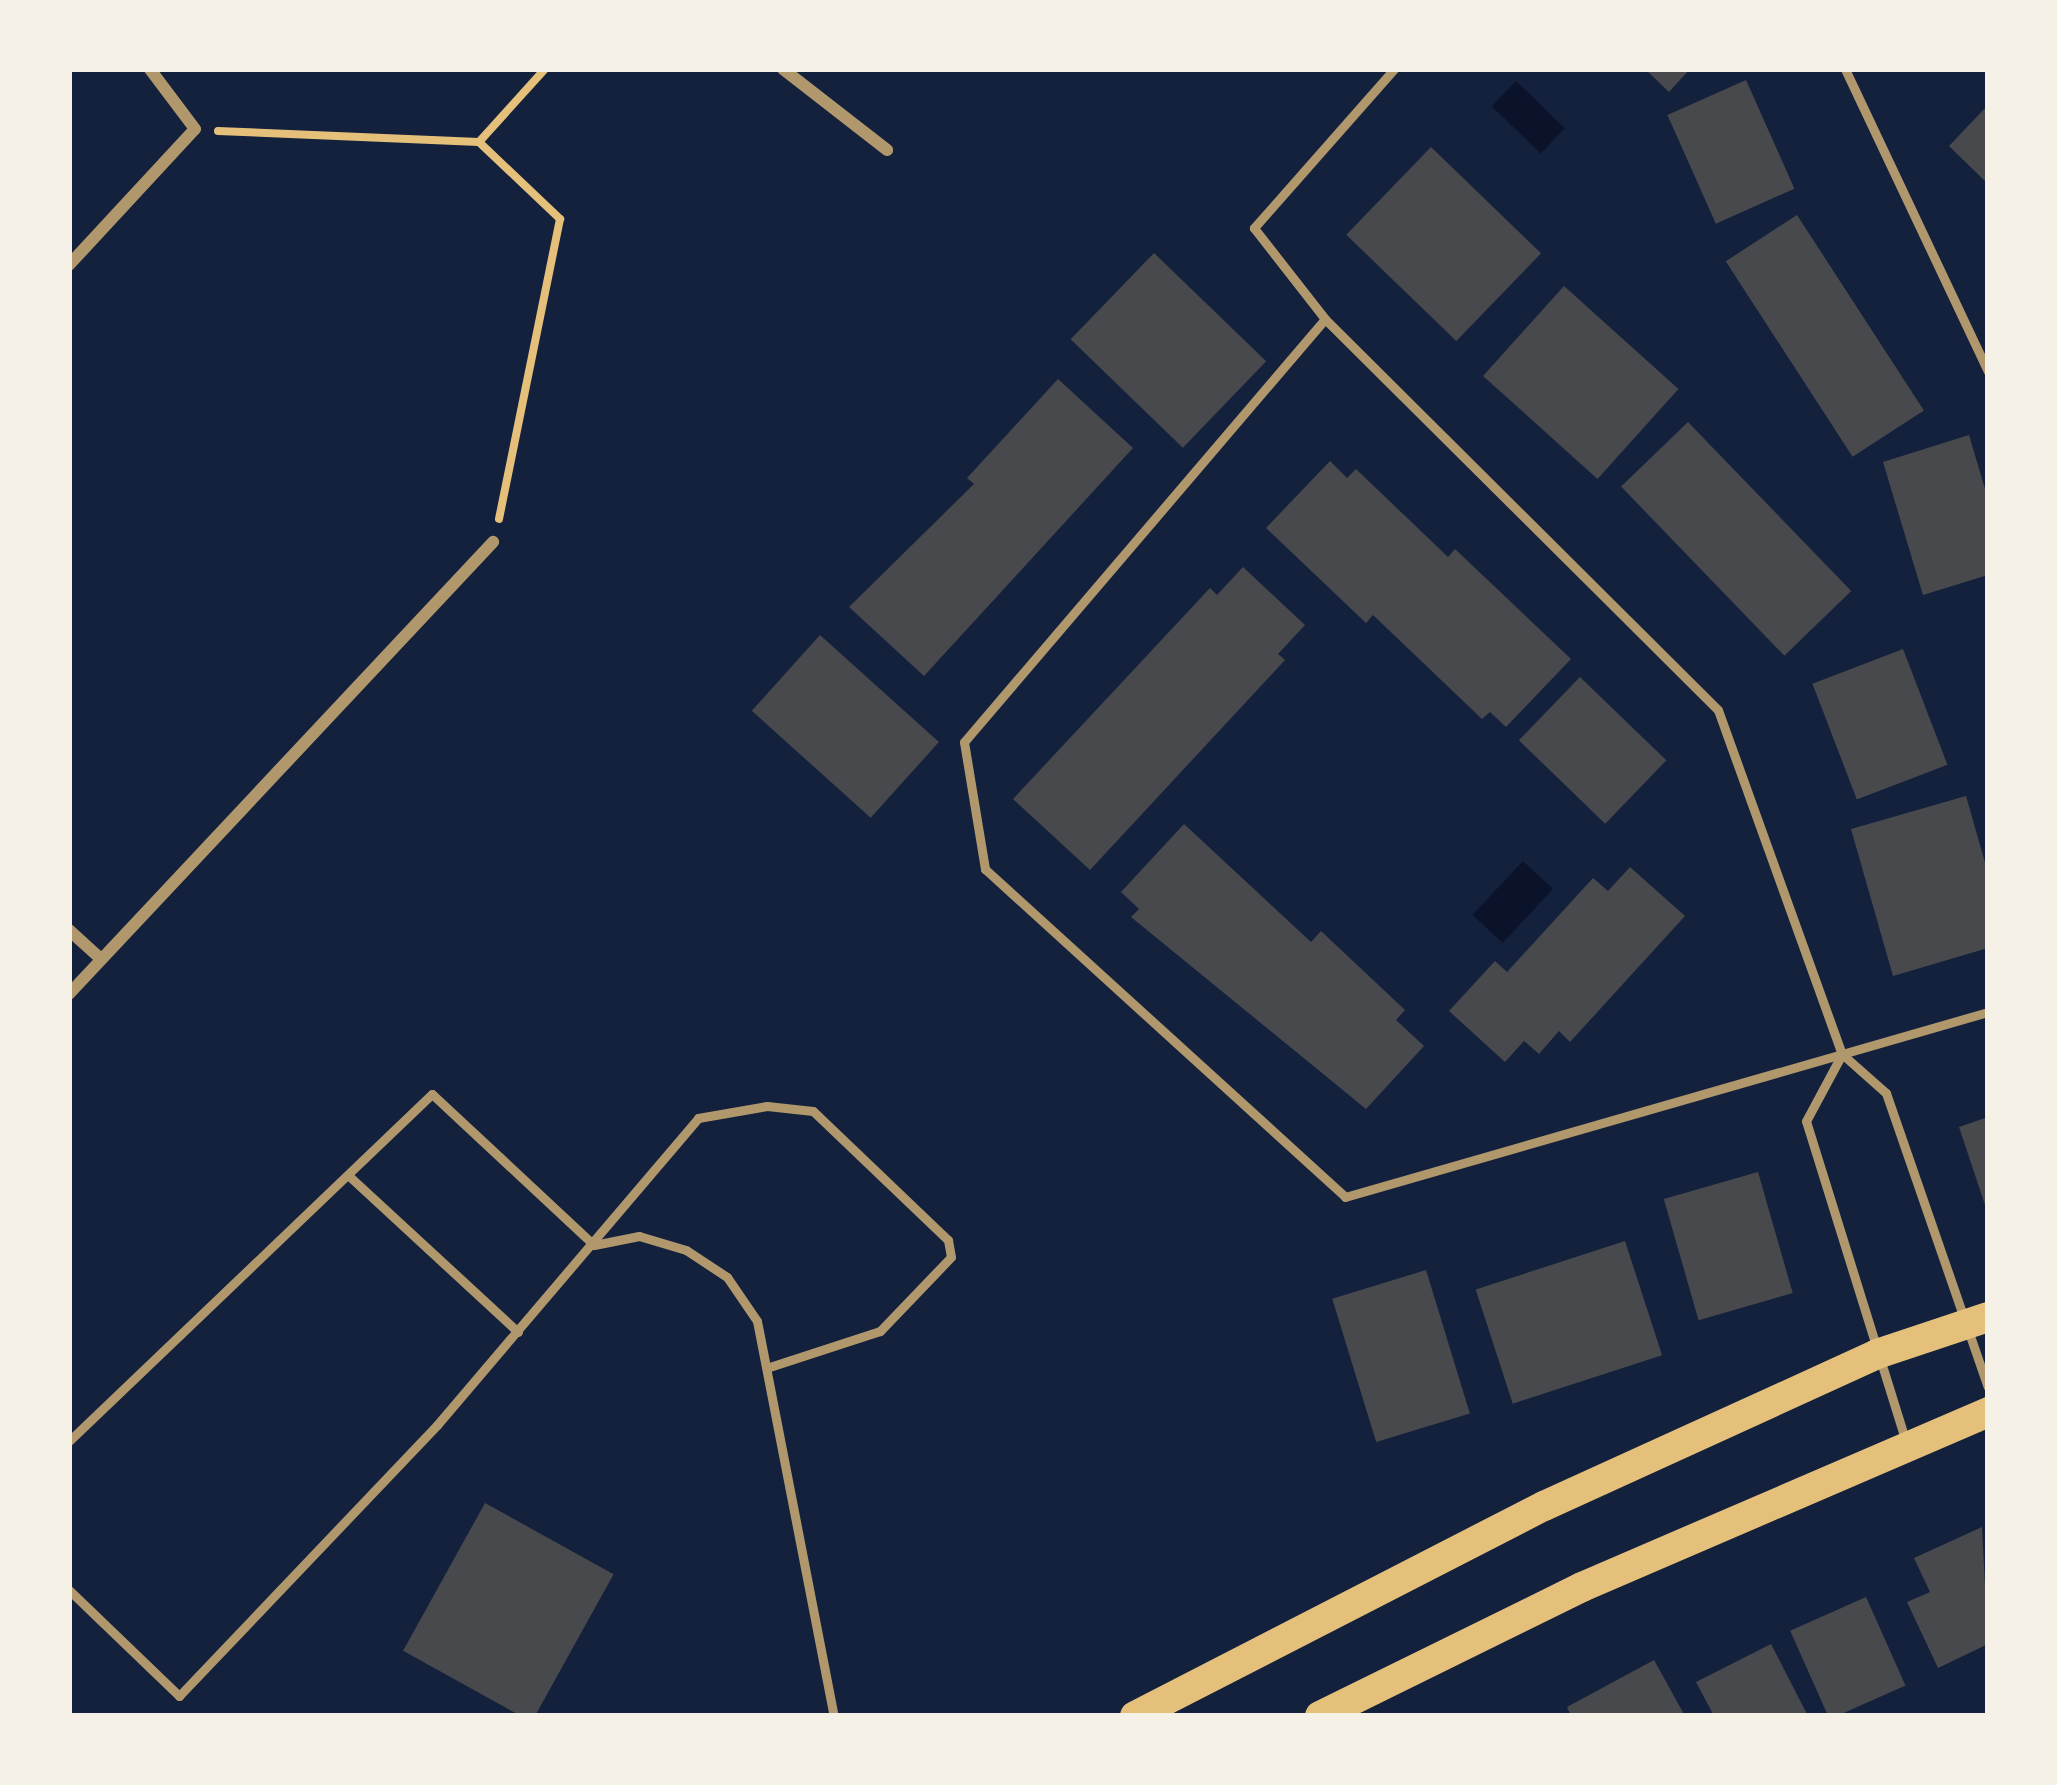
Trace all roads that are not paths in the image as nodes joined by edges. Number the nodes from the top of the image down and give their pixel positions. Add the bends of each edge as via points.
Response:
1 (150, 69) edge
2 (783, 69) edge
3 (1394, 69) edge
4 (1847, 70) edge
5 (887, 150) dead end
6 (69, 265) edge
7 (1325, 320) junction
8 (1988, 371) edge
9 (494, 542) road end
10 (69, 930) edge
11 (101, 959) junction
12 (69, 994) edge
13 (1988, 1012) edge
14 (1842, 1054) junction
15 (350, 1176) junction
16 (594, 1245) junction
17 (1977, 1320) edge
18 (518, 1331) junction
19 (1877, 1354) junction
20 (769, 1367) junction
21 (1988, 1387) edge
22 (1988, 1412) edge
23 (1906, 1440) junction
24 (69, 1441) edge
25 (69, 1590) edge
26 (834, 1716) edge
27 (1135, 1716) edge
28 (1320, 1716) edge

1 - 6 street via 195,129
2 - 5 street
3 - 7 lane via 1254,228
4 - 8 lane
7 - 14 lane via 1718,710
7 - 14 lane via 964,742 985,869 1345,1197
9 - 11 street
10 - 11 street
11 - 12 street
13 - 14 lane
14 - 17 lane via 1886,1093
14 - 19 lane via 1806,1121
15 - 16 lane via 432,1094
15 - 18 lane
15 - 24 lane
16 - 18 lane
16 - 20 lane via 639,1236 727,1277
16 - 20 lane via 698,1118 813,1111 948,1240 951,1257 880,1331
17 - 19 main road
17 - 21 lane
18 - 25 lane via 179,1696
19 - 23 lane
19 - 27 main road via 1544,1506
20 - 26 lane
22 - 23 main road
23 - 28 main road

